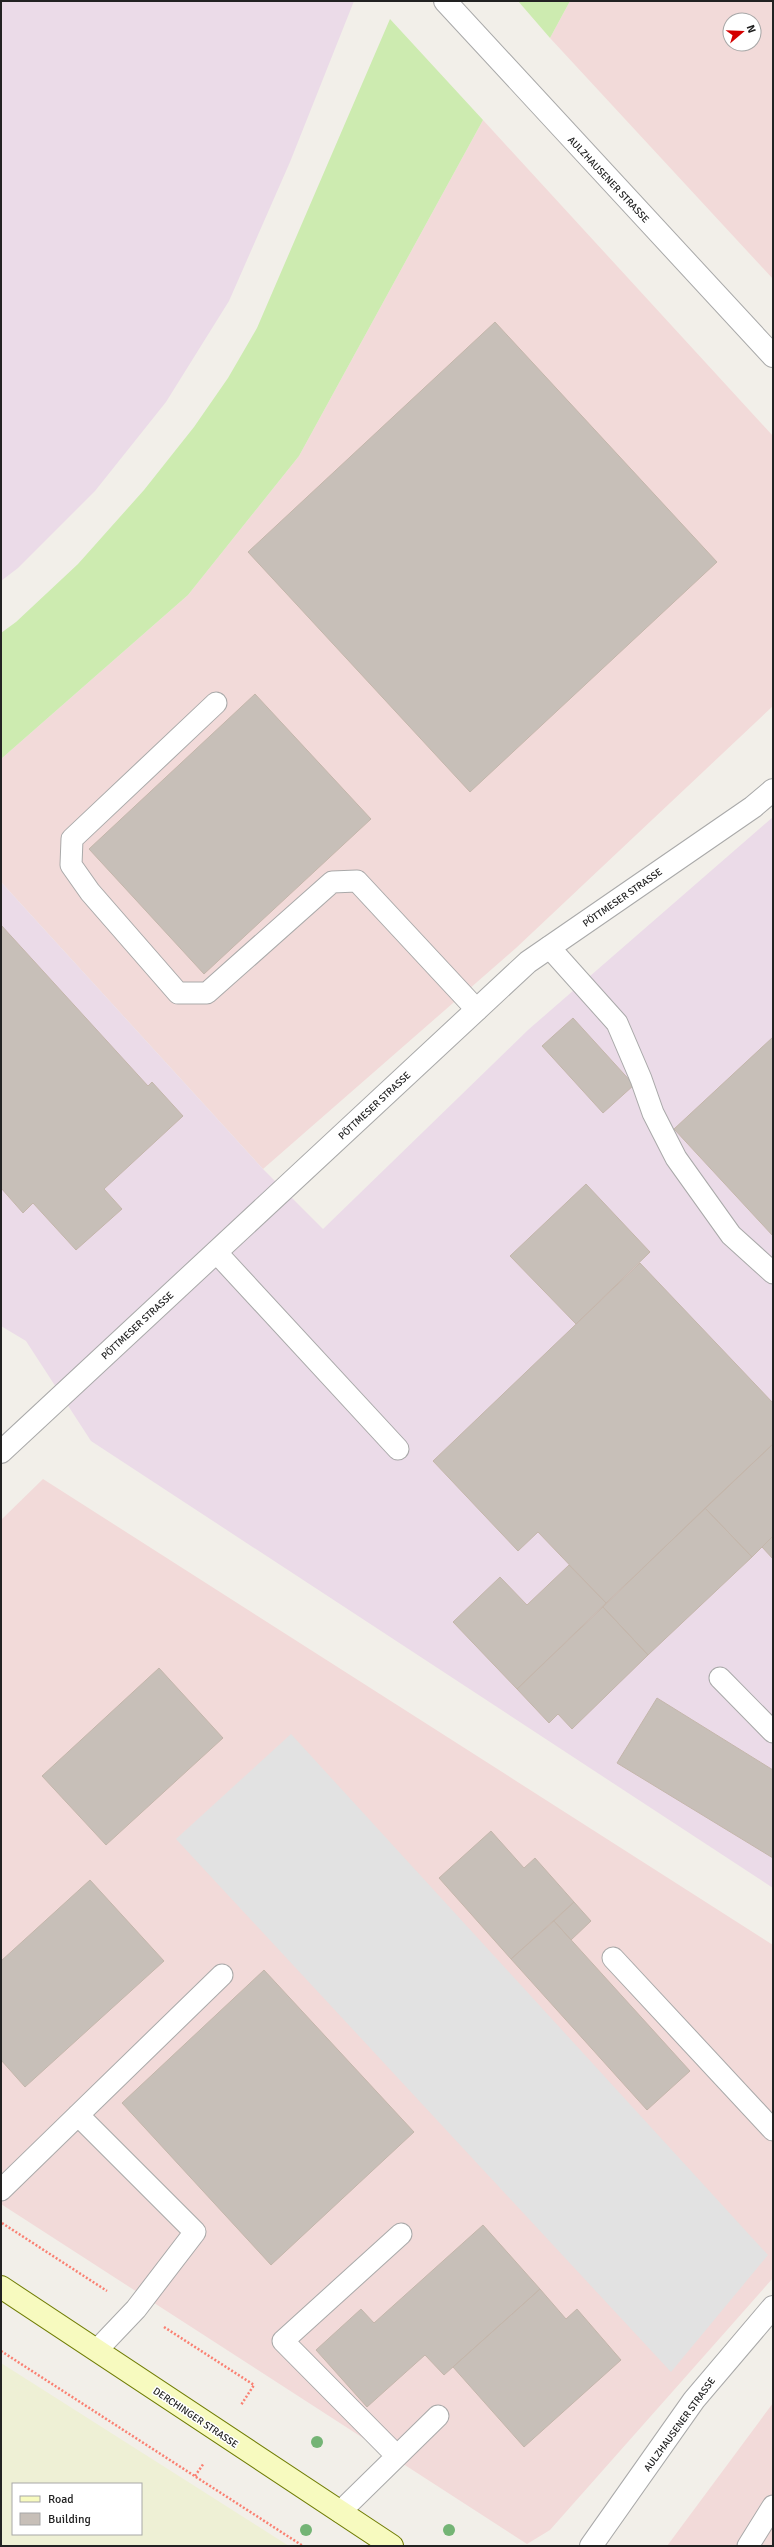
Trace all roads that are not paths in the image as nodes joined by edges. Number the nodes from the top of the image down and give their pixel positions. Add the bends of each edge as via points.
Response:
1 (445, 1) edge
2 (773, 356) edge
3 (216, 703) dead end
4 (773, 790) edge
5 (549, 947) junction
6 (477, 1010) junction
7 (216, 1252) junction
8 (773, 1273) edge
9 (398, 1449) dead end
10 (1, 1452) edge
11 (720, 1678) dead end
12 (773, 1732) edge
13 (613, 1958) dead end
14 (222, 1975) dead end
15 (78, 2115) junction
16 (773, 2130) edge
17 (1, 2190) edge
18 (401, 2234) dead end
19 (1, 2287) edge
20 (773, 2307) edge
21 (97, 2350) junction
22 (438, 2416) dead end
23 (396, 2455) junction
24 (773, 2506) edge
25 (340, 2512) junction
26 (392, 2546) edge
27 (591, 2546) edge
28 (748, 2546) edge

1 - 2 street, AULZHAUSENER STRASSE
3 - 6 lane via 72,839 71,865 90,892 178,993 207,992 332,882 357,881
4 - 5 street, PÖTTMESER STRASSE via 754,807
5 - 6 street, PÖTTMESER STRASSE via 528,962
5 - 8 lane via 617,1023 653,1113 676,1158 731,1235
6 - 7 street, PÖTTMESER STRASSE
7 - 9 lane
7 - 10 street, PÖTTMESER STRASSE
11 - 12 lane
13 - 16 lane
14 - 15 lane
15 - 17 lane
15 - 21 lane via 195,2232 136,2309
18 - 23 lane via 283,2341
19 - 21 main road, DERCHINGER STRASSE
20 - 27 street, AULZHAUSENER STRASSE via 694,2400
21 - 25 main road, DERCHINGER STRASSE
22 - 23 lane
23 - 25 lane
24 - 28 lane
25 - 26 main road, DERCHINGER STRASSE

